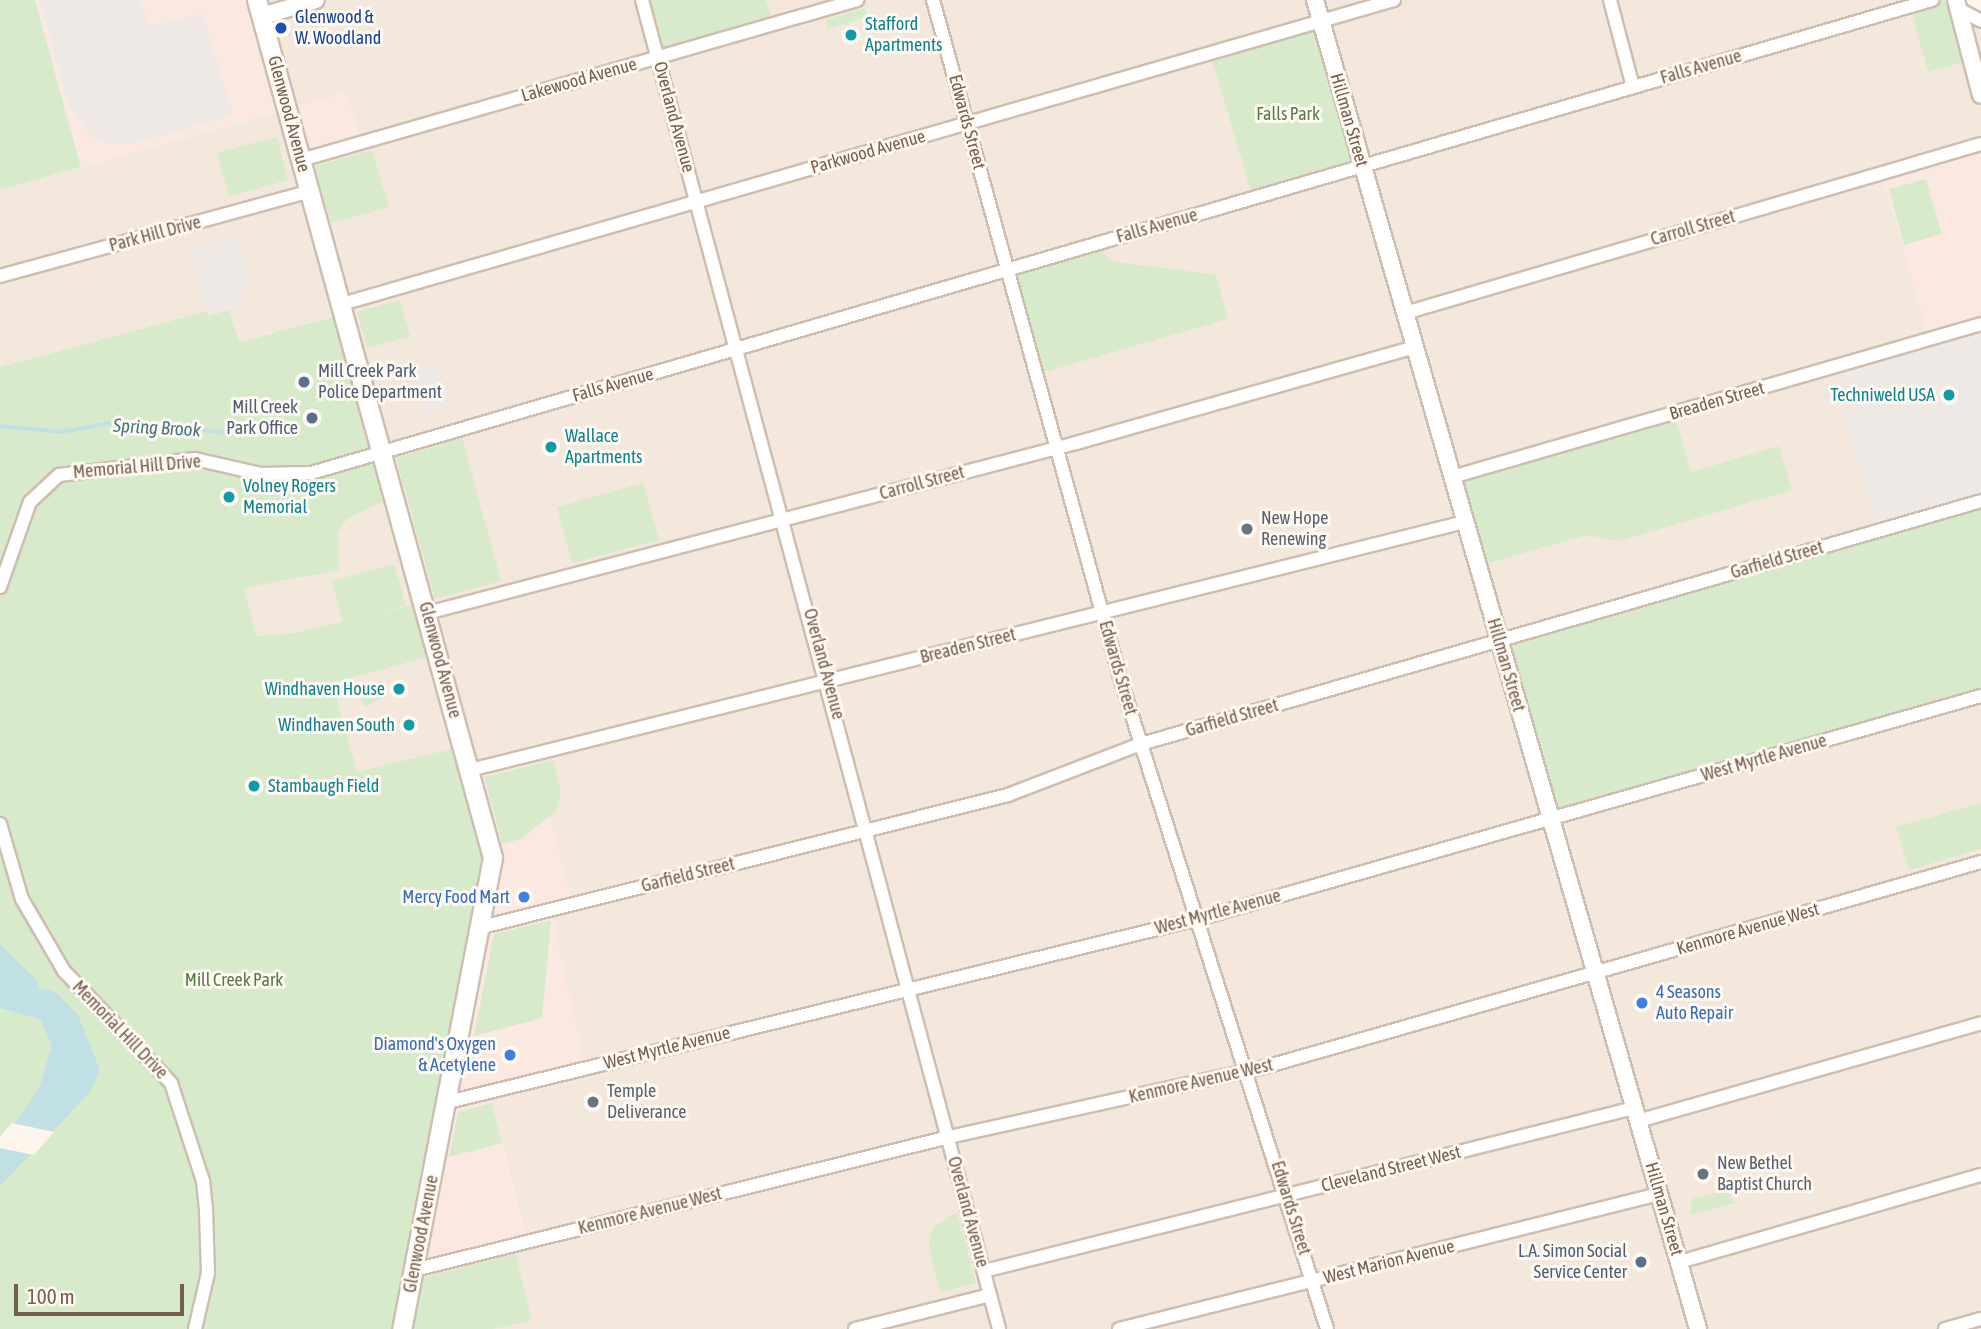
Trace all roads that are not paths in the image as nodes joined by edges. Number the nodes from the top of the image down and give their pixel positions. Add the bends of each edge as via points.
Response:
1 (316, 0) edge
2 (642, 0) edge
3 (857, 0) edge
4 (933, 0) edge
5 (1315, 0) edge
6 (1394, 0) edge
7 (1610, 0) edge
8 (1932, 0) edge
9 (1956, 4) edge
10 (259, 8) edge
11 (1321, 21) junction
12 (1981, 21) edge
13 (658, 57) junction
14 (1633, 87) junction
15 (1981, 95) edge
16 (967, 123) junction
17 (1981, 144) edge
18 (302, 160) junction
19 (1363, 166) junction
20 (310, 191) junction
21 (698, 201) junction
22 (1008, 270) junction
23 (0, 276) edge
24 (342, 304) junction
25 (1405, 313) junction
26 (1981, 324) edge
27 (1415, 347) junction
28 (738, 349) junction
29 (1057, 447) junction
30 (382, 452) junction
31 (1452, 477) junction
32 (1981, 501) edge
33 (784, 519) junction
34 (1465, 522) junction
35 (0, 587) edge
36 (427, 613) junction
37 (1102, 613) junction
38 (1500, 640) junction
39 (828, 681) junction
40 (1981, 696) edge
41 (1141, 744) junction
42 (470, 770) junction
43 (1551, 819) junction
44 (0, 824) edge
45 (868, 830) junction
46 (1981, 862) edge
47 (1198, 919) junction
48 (482, 927) junction
49 (1595, 972) junction
50 (909, 987) junction
51 (1981, 1023) edge
52 (1248, 1071) junction
53 (448, 1102) junction
54 (1636, 1115) junction
55 (949, 1137) junction
56 (1981, 1175) edge
57 (1659, 1194) junction
58 (1288, 1195) junction
59 (1679, 1262) junction
60 (414, 1270) junction
61 (984, 1271) junction
62 (1313, 1280) junction
63 (990, 1295) junction
64 (1981, 1319) edge
65 (195, 1329) edge
66 (402, 1329) edge
67 (855, 1329) edge
68 (999, 1329) edge
69 (1119, 1329) edge
70 (1327, 1329) edge
71 (1698, 1329) edge
72 (1945, 1329) edge

1 - 10 street
2 - 13 street, Overland Avenue
3 - 13 street, Lakewood Avenue
4 - 16 street, Edwards Street
5 - 11 street, Hillman Street
6 - 11 street, Parkwood Avenue
7 - 14 street
8 - 14 street, Falls Avenue
9 - 12 street
9 - 15 street
10 - 18 main road, Glenwood Avenue
11 - 16 street, Parkwood Avenue
11 - 19 street, Hillman Street
13 - 18 street, Lakewood Avenue
13 - 21 street, Overland Avenue
14 - 19 street, Falls Avenue
16 - 21 street, Parkwood Avenue
16 - 22 street, Edwards Street
17 - 25 street, Carroll Street
18 - 20 main road, Glenwood Avenue
19 - 22 street, Falls Avenue
19 - 25 street, Hillman Street
20 - 23 street, Park Hill Drive
20 - 24 main road, Glenwood Avenue
21 - 24 street, Parkwood Avenue
21 - 28 street, Overland Avenue
22 - 28 street, Falls Avenue
22 - 29 street, Edwards Street
24 - 30 main road, Glenwood Avenue
25 - 27 street, Hillman Street
26 - 31 street, Breaden Street
27 - 29 street, Carroll Street
27 - 31 street, Hillman Street
28 - 30 street, Falls Avenue
28 - 33 street, Overland Avenue
29 - 33 street, Carroll Street
29 - 37 street, Edwards Street
30 - 35 street, Memorial Hill Drive via 298,475 261,474 195,459 59,475 30,502
30 - 36 main road, Glenwood Avenue
31 - 34 street, Hillman Street
32 - 38 street, Garfield Street
33 - 36 street, Carroll Street
33 - 39 street, Overland Avenue
34 - 37 street, Breaden Street
34 - 38 street, Hillman Street
36 - 42 main road, Glenwood Avenue
37 - 39 street, Breaden Street
37 - 41 street, Edwards Street
38 - 41 street, Garfield Street
38 - 43 street, Hillman Street
39 - 42 street, Breaden Street
39 - 45 street, Overland Avenue
40 - 43 street, West Myrtle Avenue
41 - 45 street, Garfield Street via 1008,795
41 - 47 street, Edwards Street
42 - 48 main road, Glenwood Avenue via 493,858
43 - 47 street, West Myrtle Avenue
43 - 49 street, Hillman Street
44 - 65 street, Memorial Hill Drive via 22,899 44,940 86,998 160,1067 171,1083 203,1181 206,1284
45 - 48 street, Garfield Street
45 - 50 street, Overland Avenue
46 - 49 street, Kenmore Avenue West
47 - 50 street, West Myrtle Avenue
47 - 52 street, Edwards Street
48 - 53 main road, Glenwood Avenue
49 - 52 street, Kenmore Avenue West
49 - 54 street, Hillman Street
50 - 53 street, West Myrtle Avenue
50 - 55 street, Overland Avenue
51 - 54 street, Cleveland Street West
52 - 55 street, Kenmore Avenue West
52 - 58 street, Edwards Street
53 - 60 main road, Glenwood Avenue
54 - 57 street, Hillman Street
54 - 58 street, Cleveland Street West
55 - 60 street, Kenmore Avenue West
55 - 61 street, Overland Avenue
56 - 59 street
57 - 59 street, Hillman Street
57 - 62 street, West Marion Avenue
58 - 61 street, Cleveland Street West
58 - 62 street, Edwards Street
59 - 71 street, Hillman Street
60 - 66 main road, Glenwood Avenue
61 - 63 street, Overland Avenue
62 - 69 street, West Marion Avenue
62 - 70 street, Edwards Street
63 - 67 street
63 - 68 street, Overland Avenue
64 - 72 street

